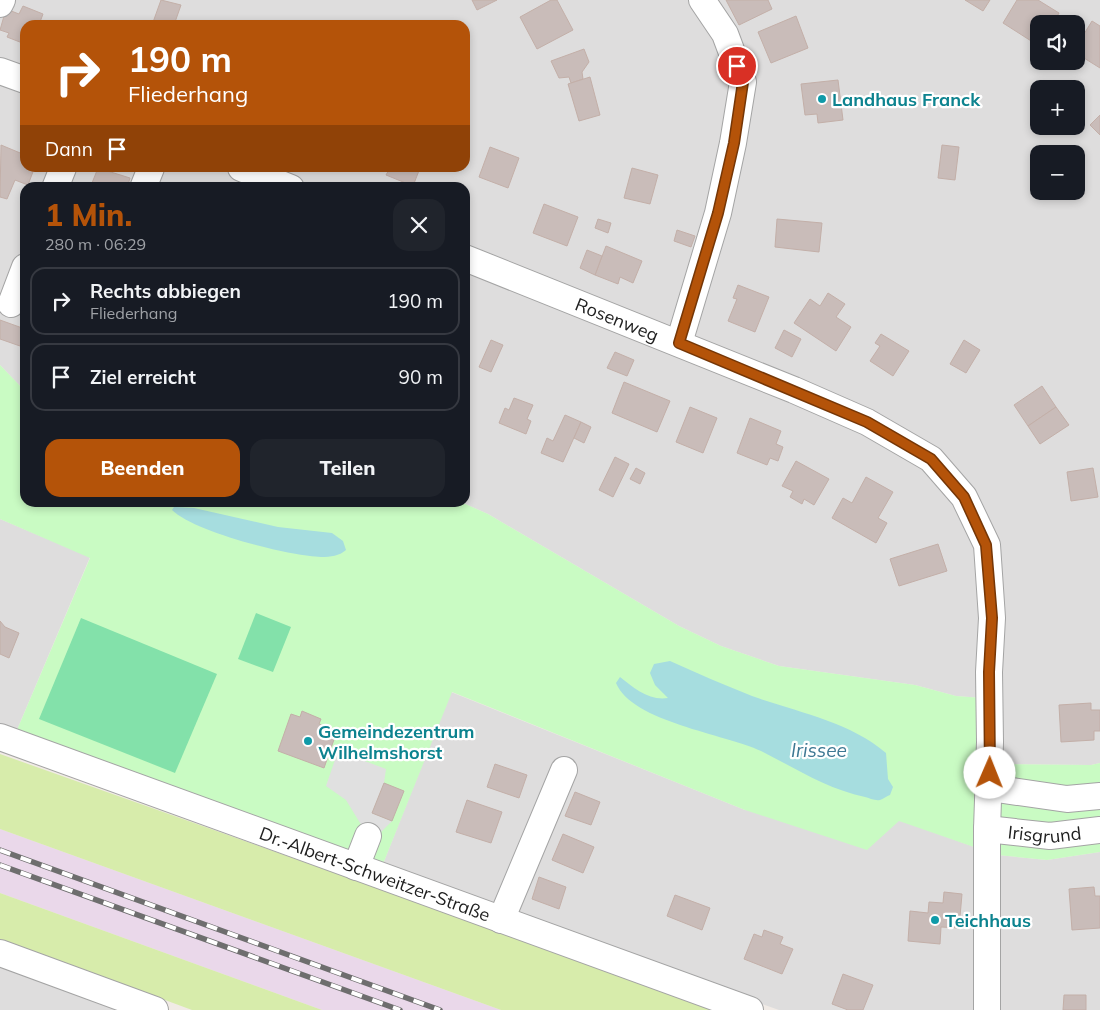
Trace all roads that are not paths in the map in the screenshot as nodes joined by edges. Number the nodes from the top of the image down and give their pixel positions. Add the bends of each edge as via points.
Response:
1 (2, 0) edge
2 (702, 0) edge
3 (0, 4) edge
4 (0, 71) edge
5 (20, 78) edge
6 (251, 172) edge
7 (276, 182) edge
8 (470, 260) edge
9 (20, 280) edge
10 (11, 304) dead end
11 (679, 343) junction
12 (0, 737) edge
13 (564, 770) dead end
14 (990, 788) junction
15 (1100, 796) edge
16 (987, 830) junction
17 (1100, 830) edge
18 (368, 836) dead end
19 (356, 867) junction
20 (501, 920) junction
21 (0, 953) edge
22 (155, 1010) edge
23 (750, 1010) edge
24 (987, 1010) edge

1 - 3 street
2 - 11 street via 725,34 743,82 734,143 718,213
4 - 5 street
6 - 7 street
8 - 11 street, Rosenweg
9 - 10 street
11 - 14 street, Rosenweg via 867,422 931,459 964,497 986,545 992,618
12 - 19 street, Dr.-Albert-Schweitzer-Straße
13 - 20 street
14 - 15 street, Irisgrund via 1067,800
14 - 16 street, Rosenweg
16 - 17 street, Irisgrund via 1050,836
16 - 24 street, Rosenweg
18 - 19 street
19 - 20 street, Dr.-Albert-Schweitzer-Straße
20 - 23 street, Dr.-Albert-Schweitzer-Straße
21 - 22 street

